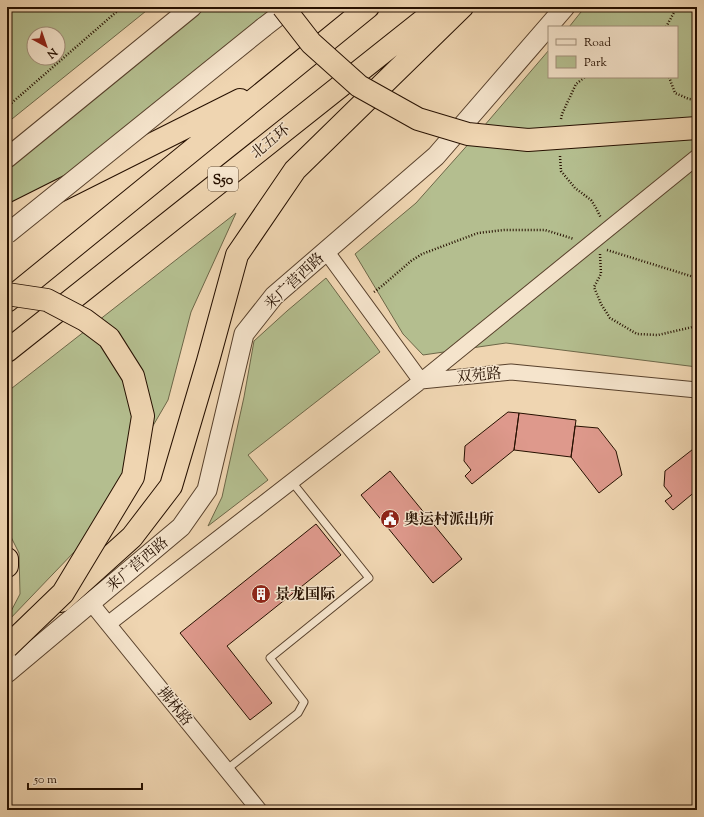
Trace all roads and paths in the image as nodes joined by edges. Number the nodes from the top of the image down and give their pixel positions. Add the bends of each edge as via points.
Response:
1 (122, 7) edge
2 (192, 7) edge
3 (283, 7) edge
4 (290, 7) edge
5 (368, 7) edge
6 (440, 7) edge
7 (462, 7) edge
8 (564, 7) edge
9 (677, 7) edge
10 (667, 26) edge
11 (583, 78) edge
12 (669, 78) edge
13 (277, 82) junction
14 (697, 100) edge
15 (7, 106) edge
16 (561, 120) dead end
17 (697, 128) edge
18 (560, 150) dead end
19 (697, 157) edge
20 (7, 158) edge
21 (7, 217) edge
22 (7, 234) edge
23 (598, 238) junction
24 (326, 251) junction
25 (697, 278) edge
26 (7, 294) edge
27 (362, 300) junction
28 (7, 301) edge
29 (697, 326) edge
30 (7, 351) edge
31 (421, 381) junction
32 (697, 390) edge
33 (292, 482) junction
34 (7, 559) edge
35 (7, 566) edge
36 (91, 603) junction
37 (108, 624) junction
38 (7, 647) edge
39 (7, 650) edge
40 (7, 673) edge
41 (226, 770) junction
42 (259, 810) edge

1 - 15 path
2 - 20 street
3 - 17 main road, bridge via 311,44 359,86 418,119 468,134 528,140
4 - 22 street, bridge
5 - 13 main road
6 - 30 main road, 北五环 / S50
7 - 39 main road via 295,170 237,255 171,486 132,537
8 - 24 street, 来广营西路 via 436,156
9 - 10 path
11 - 16 path via 576,84
12 - 14 path via 675,93
13 - 21 main road
13 - 28 main road
18 - 23 path via 561,171 575,188 591,200 602,221
19 - 23 street
23 - 25 path via 607,250
23 - 27 path via 577,240 545,230 478,233 422,254
23 - 29 path via 601,274 594,287 610,318 637,334 658,335
23 - 31 street
24 - 27 street
24 - 36 street, 来广营西路 via 274,296 244,334 207,490 181,528
26 - 38 main road, bridge via 47,300 85,320 109,338 133,376 143,416 133,477 63,593
27 - 31 street
31 - 32 street, 双苑路 via 510,372
31 - 33 street
33 - 37 street
33 - 41 lane via 369,578 270,658 304,702 298,713
34 - 35 main road
36 - 37 street, 拂林路
36 - 40 street, 来广营西路
37 - 41 street, 拂林路
41 - 42 street, 拂林路

